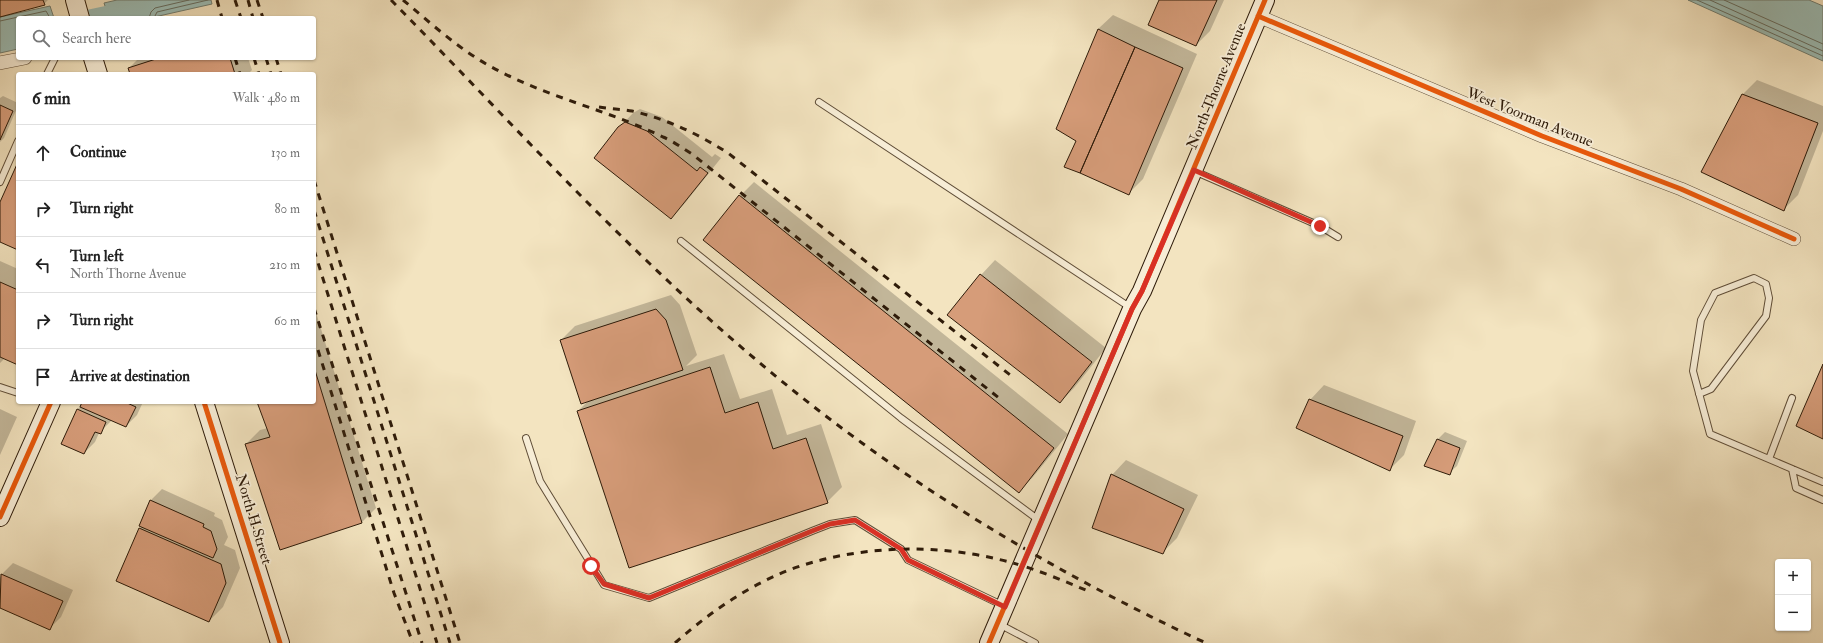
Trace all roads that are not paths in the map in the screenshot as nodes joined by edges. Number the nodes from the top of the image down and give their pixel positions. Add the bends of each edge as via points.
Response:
1 (75, 0) edge
2 (1261, 8) edge
3 (79, 16) edge
4 (16, 60) edge
5 (53, 60) edge
6 (94, 60) edge
7 (0, 63) edge
8 (49, 72) edge
9 (97, 72) edge
10 (819, 102) dead end
11 (16, 146) edge
12 (1194, 170) junction
13 (0, 182) edge
14 (1338, 237) dead end
15 (1794, 239) dead end
16 (681, 241) dead end
17 (1132, 309) junction
18 (0, 387) edge
19 (16, 392) edge
20 (1699, 394) junction
21 (1792, 398) dead end
22 (48, 404) edge
23 (205, 404) edge
24 (526, 438) dead end
25 (1769, 459) junction
26 (1792, 469) junction
27 (1823, 482) edge
28 (1823, 493) edge
29 (1820, 499) edge
30 (0, 517) edge
31 (1042, 522) junction
32 (1005, 607) junction
33 (998, 623) junction
34 (280, 643) edge
35 (989, 643) edge
36 (1035, 643) edge

1 - 3 street
2 - 12 street, North Thorne Avenue
2 - 15 street, West Voorman Avenue via 1542,136 1681,189
4 - 7 street
5 - 8 lane
6 - 9 street
10 - 17 lane
11 - 13 lane
12 - 14 lane via 1320,226
12 - 17 street, North Thorne Avenue
16 - 31 lane via 901,418
17 - 31 street, North Thorne Avenue
18 - 19 lane
20 - 20 lane via 1693,371 1701,320 1715,293 1754,278 1766,284 1769,298 1766,316 1711,389
20 - 25 lane via 1710,434
21 - 25 lane
22 - 30 street
23 - 34 street, North H Street
24 - 32 lane via 540,481 604,584 649,598 830,524 855,520 901,549 908,560
25 - 26 lane
26 - 27 lane
26 - 29 lane via 1796,488
28 - 29 lane
31 - 32 street, North Thorne Avenue
32 - 33 street, North Thorne Avenue
33 - 35 street, North Thorne Avenue
33 - 36 lane

